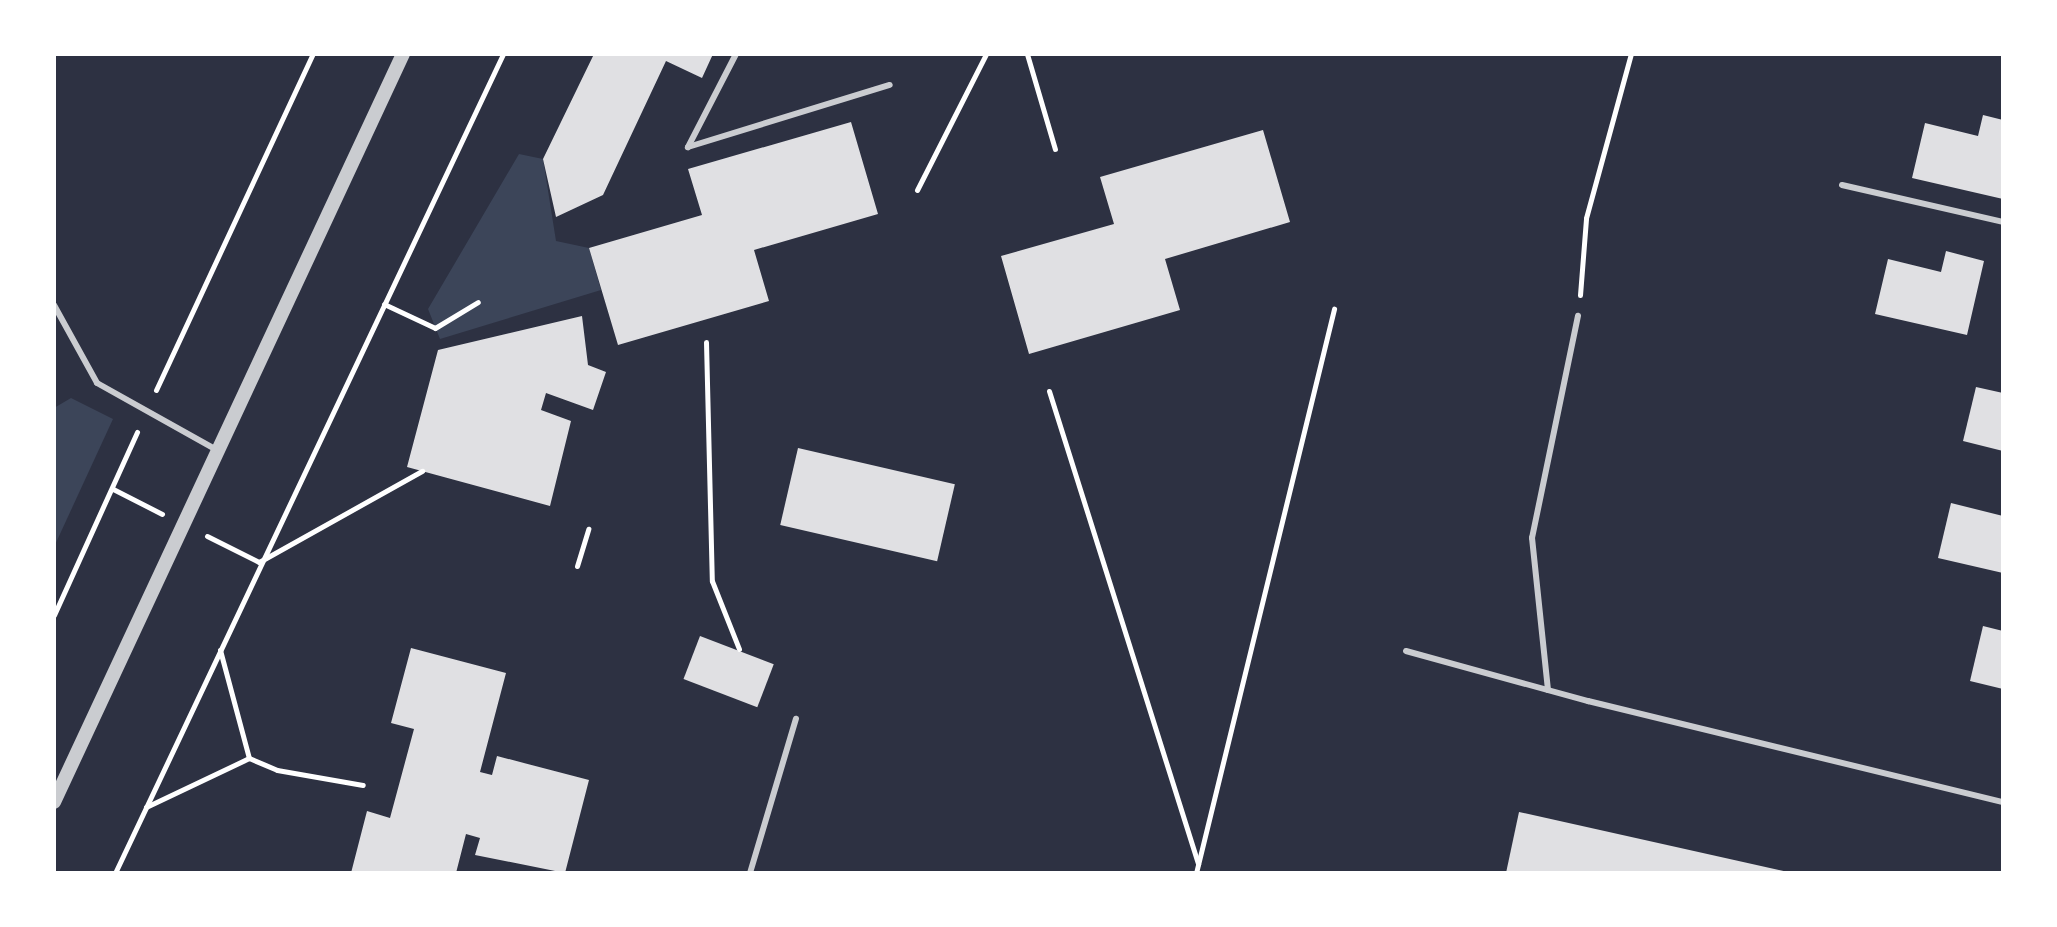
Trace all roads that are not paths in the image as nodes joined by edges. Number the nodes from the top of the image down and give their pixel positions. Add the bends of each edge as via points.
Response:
1 (403, 54) edge
2 (736, 54) edge
3 (890, 85) dead end
4 (1842, 185) dead end
5 (2003, 222) edge
6 (54, 305) edge
7 (1578, 316) road end
8 (217, 450) junction
9 (1406, 651) dead end
10 (1548, 690) junction
11 (796, 719) dead end
12 (54, 802) edge
13 (2003, 802) edge
14 (750, 873) edge

1 - 8 street
2 - 3 lane via 688,147
4 - 5 lane
6 - 8 lane via 97,383
7 - 10 lane via 1532,538
8 - 12 street
9 - 10 lane
10 - 13 lane
11 - 14 lane

